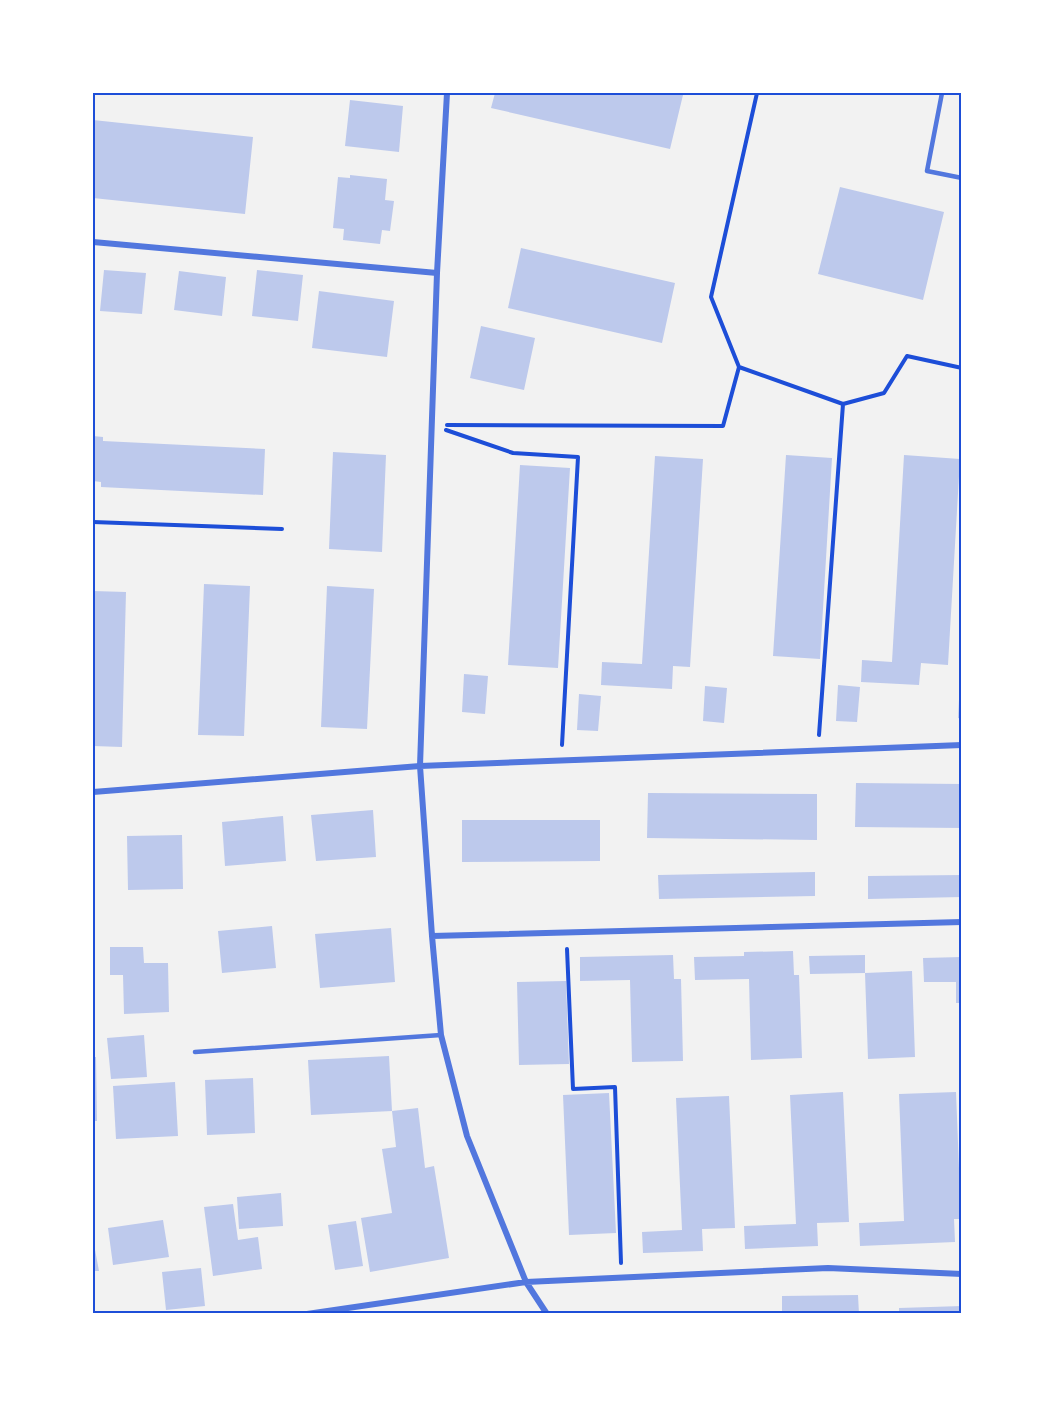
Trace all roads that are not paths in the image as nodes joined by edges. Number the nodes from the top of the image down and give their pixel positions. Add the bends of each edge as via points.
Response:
1 (447, 93) edge
2 (942, 93) edge
3 (962, 178) edge
4 (93, 242) edge
5 (437, 273) junction
6 (962, 745) edge
7 (420, 766) junction
8 (93, 792) edge
9 (962, 922) edge
10 (432, 936) junction
11 (441, 1035) junction
12 (195, 1052) dead end
13 (962, 1274) edge
14 (526, 1282) junction
15 (307, 1314) edge
16 (547, 1314) edge

1 - 5 street
2 - 3 lane via 927,171
4 - 5 street
5 - 7 street
6 - 7 street
7 - 8 street
7 - 10 street
9 - 10 street
10 - 11 street
11 - 12 lane
11 - 14 street via 467,1136
13 - 14 street via 828,1268
14 - 15 street
14 - 16 street

